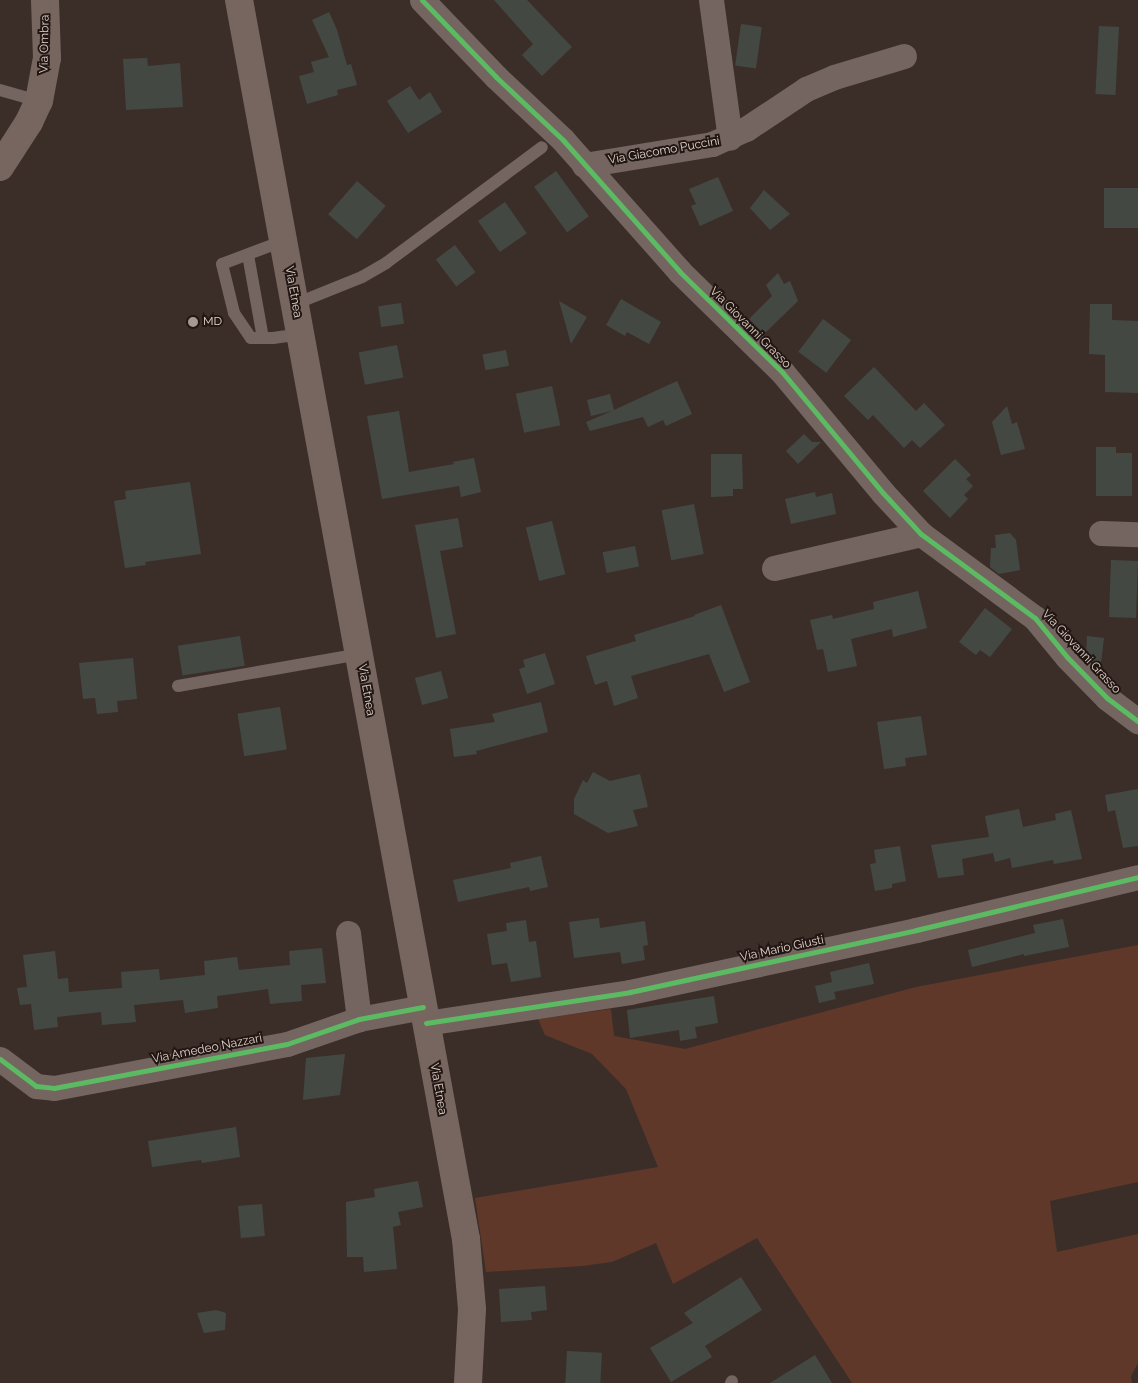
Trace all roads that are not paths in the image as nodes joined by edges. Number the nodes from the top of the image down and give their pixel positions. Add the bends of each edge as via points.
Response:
1 (45, 0) edge
2 (239, 0) edge
3 (422, 0) edge
4 (711, 0) edge
5 (904, 56) dead end
6 (0, 90) edge
7 (40, 101) junction
8 (730, 138) junction
9 (542, 147) dead end
10 (584, 165) junction
11 (0, 167) edge
12 (283, 241) junction
13 (248, 254) junction
14 (295, 304) junction
15 (300, 334) junction
16 (263, 338) junction
17 (1101, 533) dead end
18 (921, 534) junction
19 (1138, 534) edge
20 (774, 568) dead end
21 (359, 654) junction
22 (178, 686) dead end
23 (1138, 721) edge
24 (1138, 878) edge
25 (348, 932) dead end
26 (425, 1015) junction
27 (360, 1019) junction
28 (0, 1059) edge
29 (468, 1383) edge

1 - 7 main road, Via Ombra via 47,58
2 - 12 main road, Via Etnea
3 - 10 street, Via Giovanni Grasso via 496,77 563,140
4 - 8 street
5 - 8 street, Via Giacomo Puccini via 806,89
6 - 7 lane
7 - 11 main road, Via Ombra
8 - 10 street, Via Giacomo Puccini via 712,144
9 - 14 lane via 386,263 362,277
10 - 18 street, Via Giovanni Grasso via 680,272 782,373
12 - 13 lane
12 - 14 main road, Via Etnea
13 - 16 lane
13 - 16 lane via 222,264 234,313 251,338
14 - 15 main road, Via Etnea
15 - 16 lane
15 - 21 main road, Via Etnea
17 - 19 street
18 - 20 street
18 - 23 street, Via Giovanni Grasso via 1035,618 1107,698
21 - 22 lane
21 - 26 main road, Via Etnea
24 - 26 street, Via Mario Giusti via 630,992
25 - 27 street
26 - 27 street, Via Amedeo Nazzari
26 - 29 main road, Via Etnea via 470,1273 472,1318
27 - 28 street, Via Amedeo Nazzari via 287,1044 54,1088 36,1086

